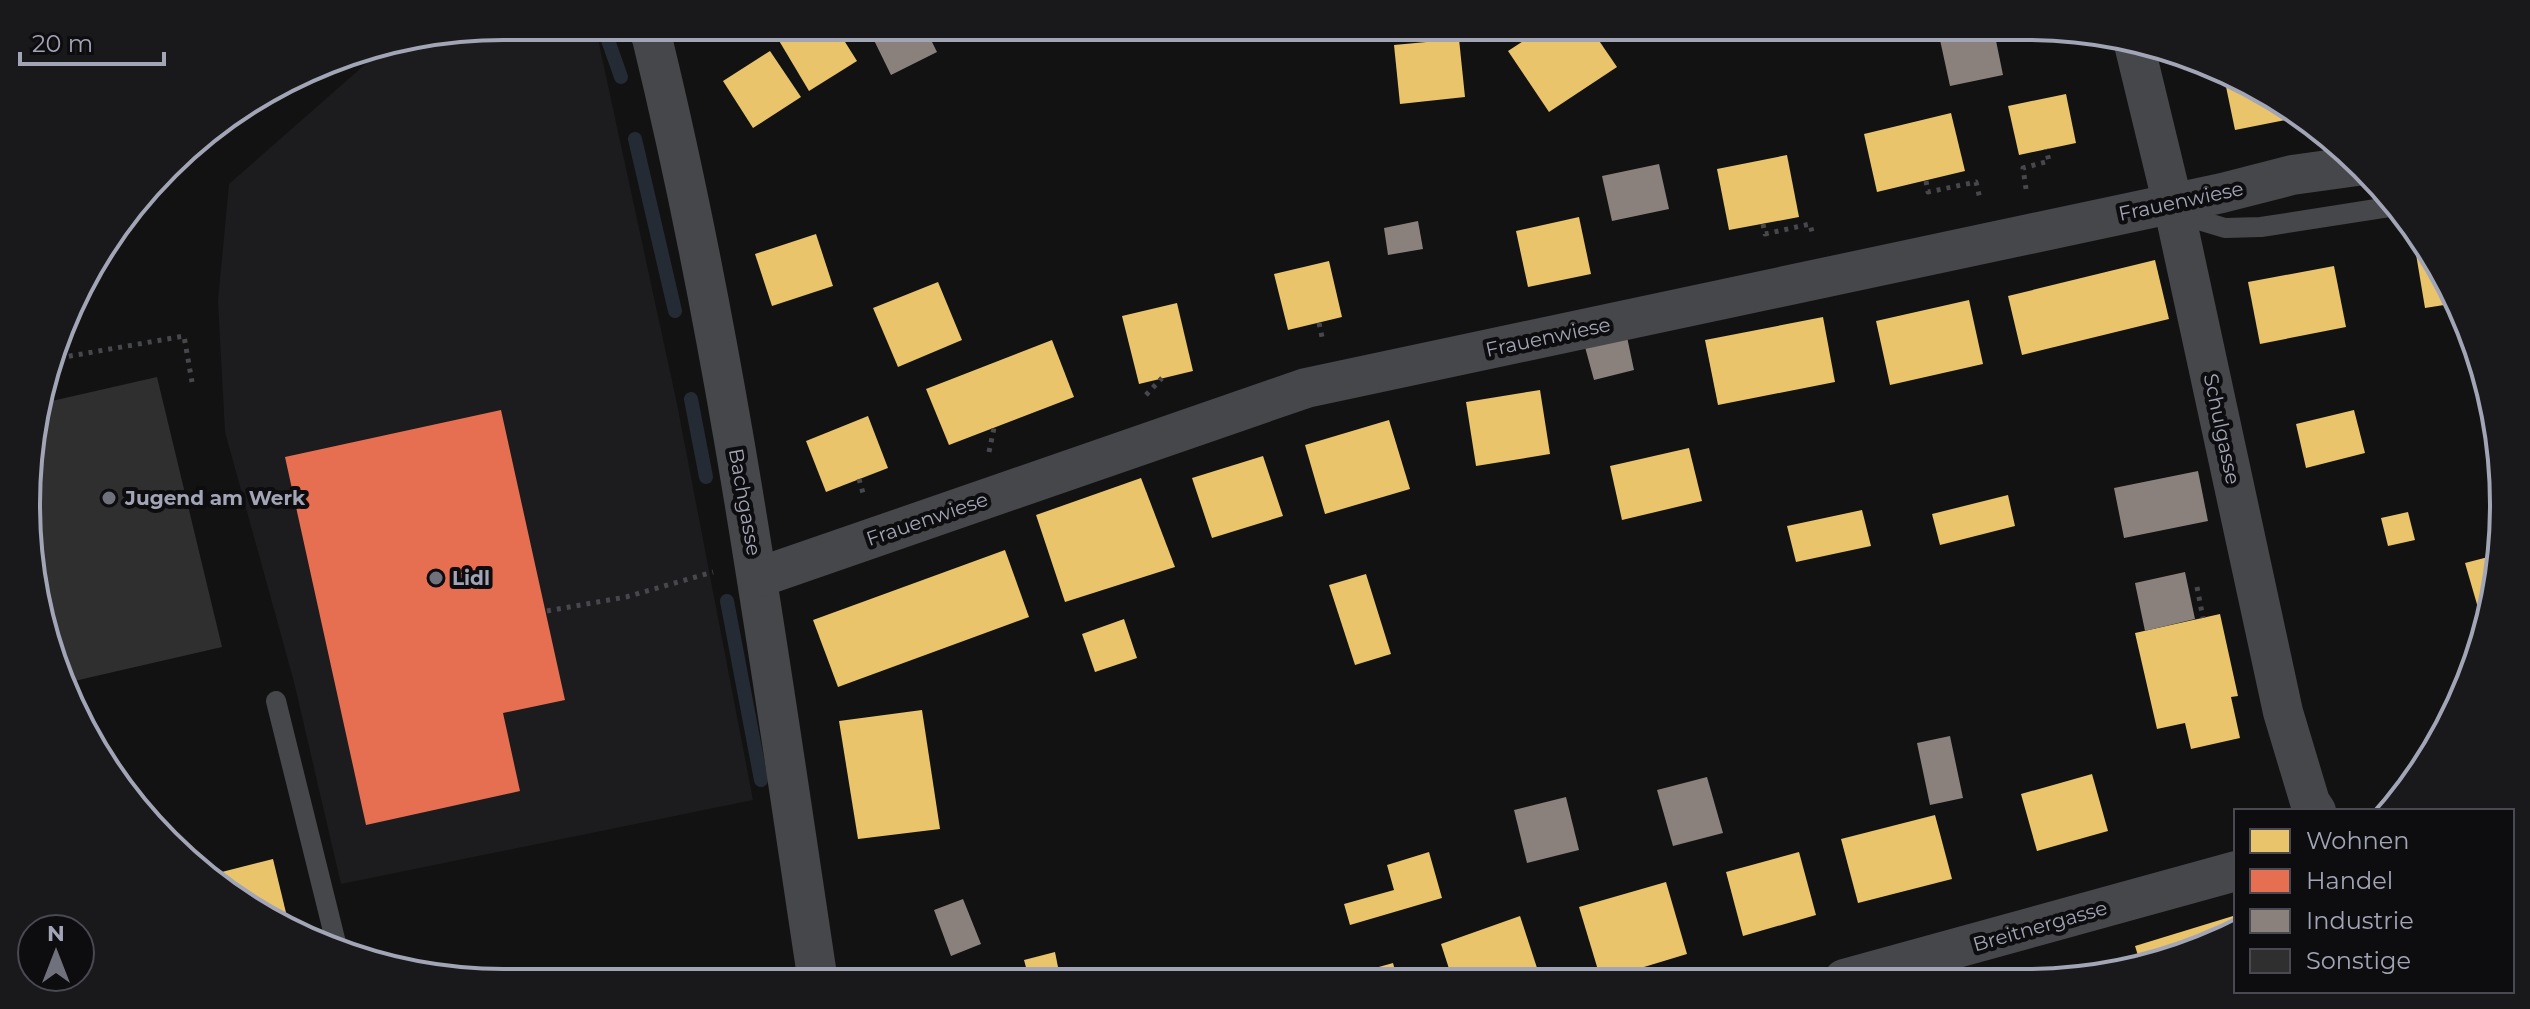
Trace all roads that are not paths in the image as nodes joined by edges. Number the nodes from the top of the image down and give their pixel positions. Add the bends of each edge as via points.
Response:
1 (657, 40) edge
2 (2136, 54) edge
3 (2345, 168) edge
4 (2174, 208) junction
5 (2383, 208) edge
6 (757, 578) junction
7 (276, 701) dead end
8 (2315, 809) edge
9 (2234, 872) edge
10 (334, 937) edge
11 (816, 969) edge
12 (1880, 969) edge

1 - 6 street, Bachgasse via 719,347
2 - 4 street, Schulgasse
3 - 4 street, Frauenwiese via 2292,175
4 - 5 lane, Frauenwiese via 2225,228
4 - 6 street, Frauenwiese via 1306,388
4 - 8 street, Schulgasse via 2283,712
6 - 11 street, Bachgasse
7 - 10 lane
9 - 12 street, Breitnergasse

